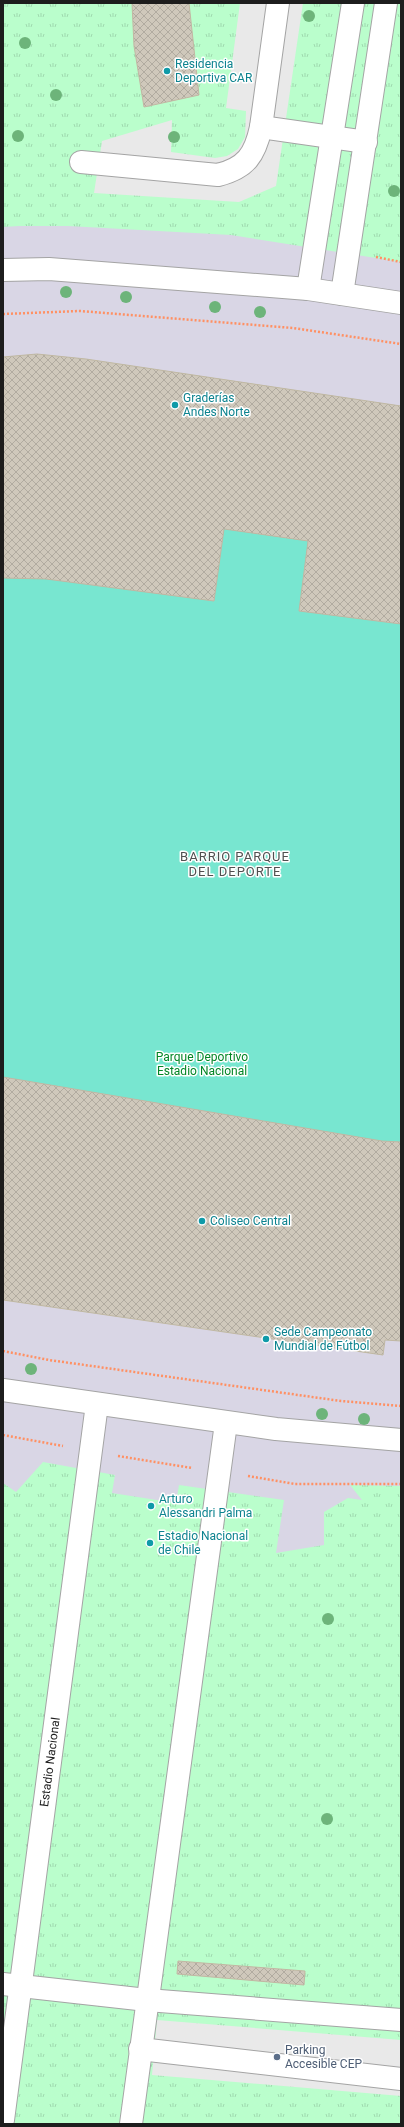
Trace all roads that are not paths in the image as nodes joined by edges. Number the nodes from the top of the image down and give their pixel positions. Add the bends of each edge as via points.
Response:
1 (278, 3) edge
2 (353, 3) edge
3 (386, 3) edge
4 (261, 127) junction
5 (332, 138) junction
6 (366, 142) junction
7 (81, 162) dead end
8 (3, 270) edge
9 (308, 289) junction
10 (342, 294) junction
11 (401, 303) edge
12 (3, 1390) edge
13 (97, 1404) junction
14 (226, 1423) junction
15 (401, 1440) edge
16 (12, 1985) edge
17 (147, 2000) junction
18 (401, 2020) edge
19 (140, 2049) junction
20 (401, 2079) edge
21 (3, 2120) edge
22 (131, 2124) edge

1 - 4 street
2 - 5 street
3 - 6 street
4 - 5 street
4 - 7 street via 258,142 248,160 234,171 218,175
5 - 6 street
5 - 9 street
6 - 10 street
8 - 9 street via 49,268
9 - 10 street
10 - 11 street
12 - 13 street
13 - 14 street
13 - 16 street, Estadio Nacional
14 - 15 street
14 - 17 street
16 - 17 street
16 - 21 street, Estadio Nacional
17 - 18 street
17 - 19 street
19 - 20 street
19 - 22 street

